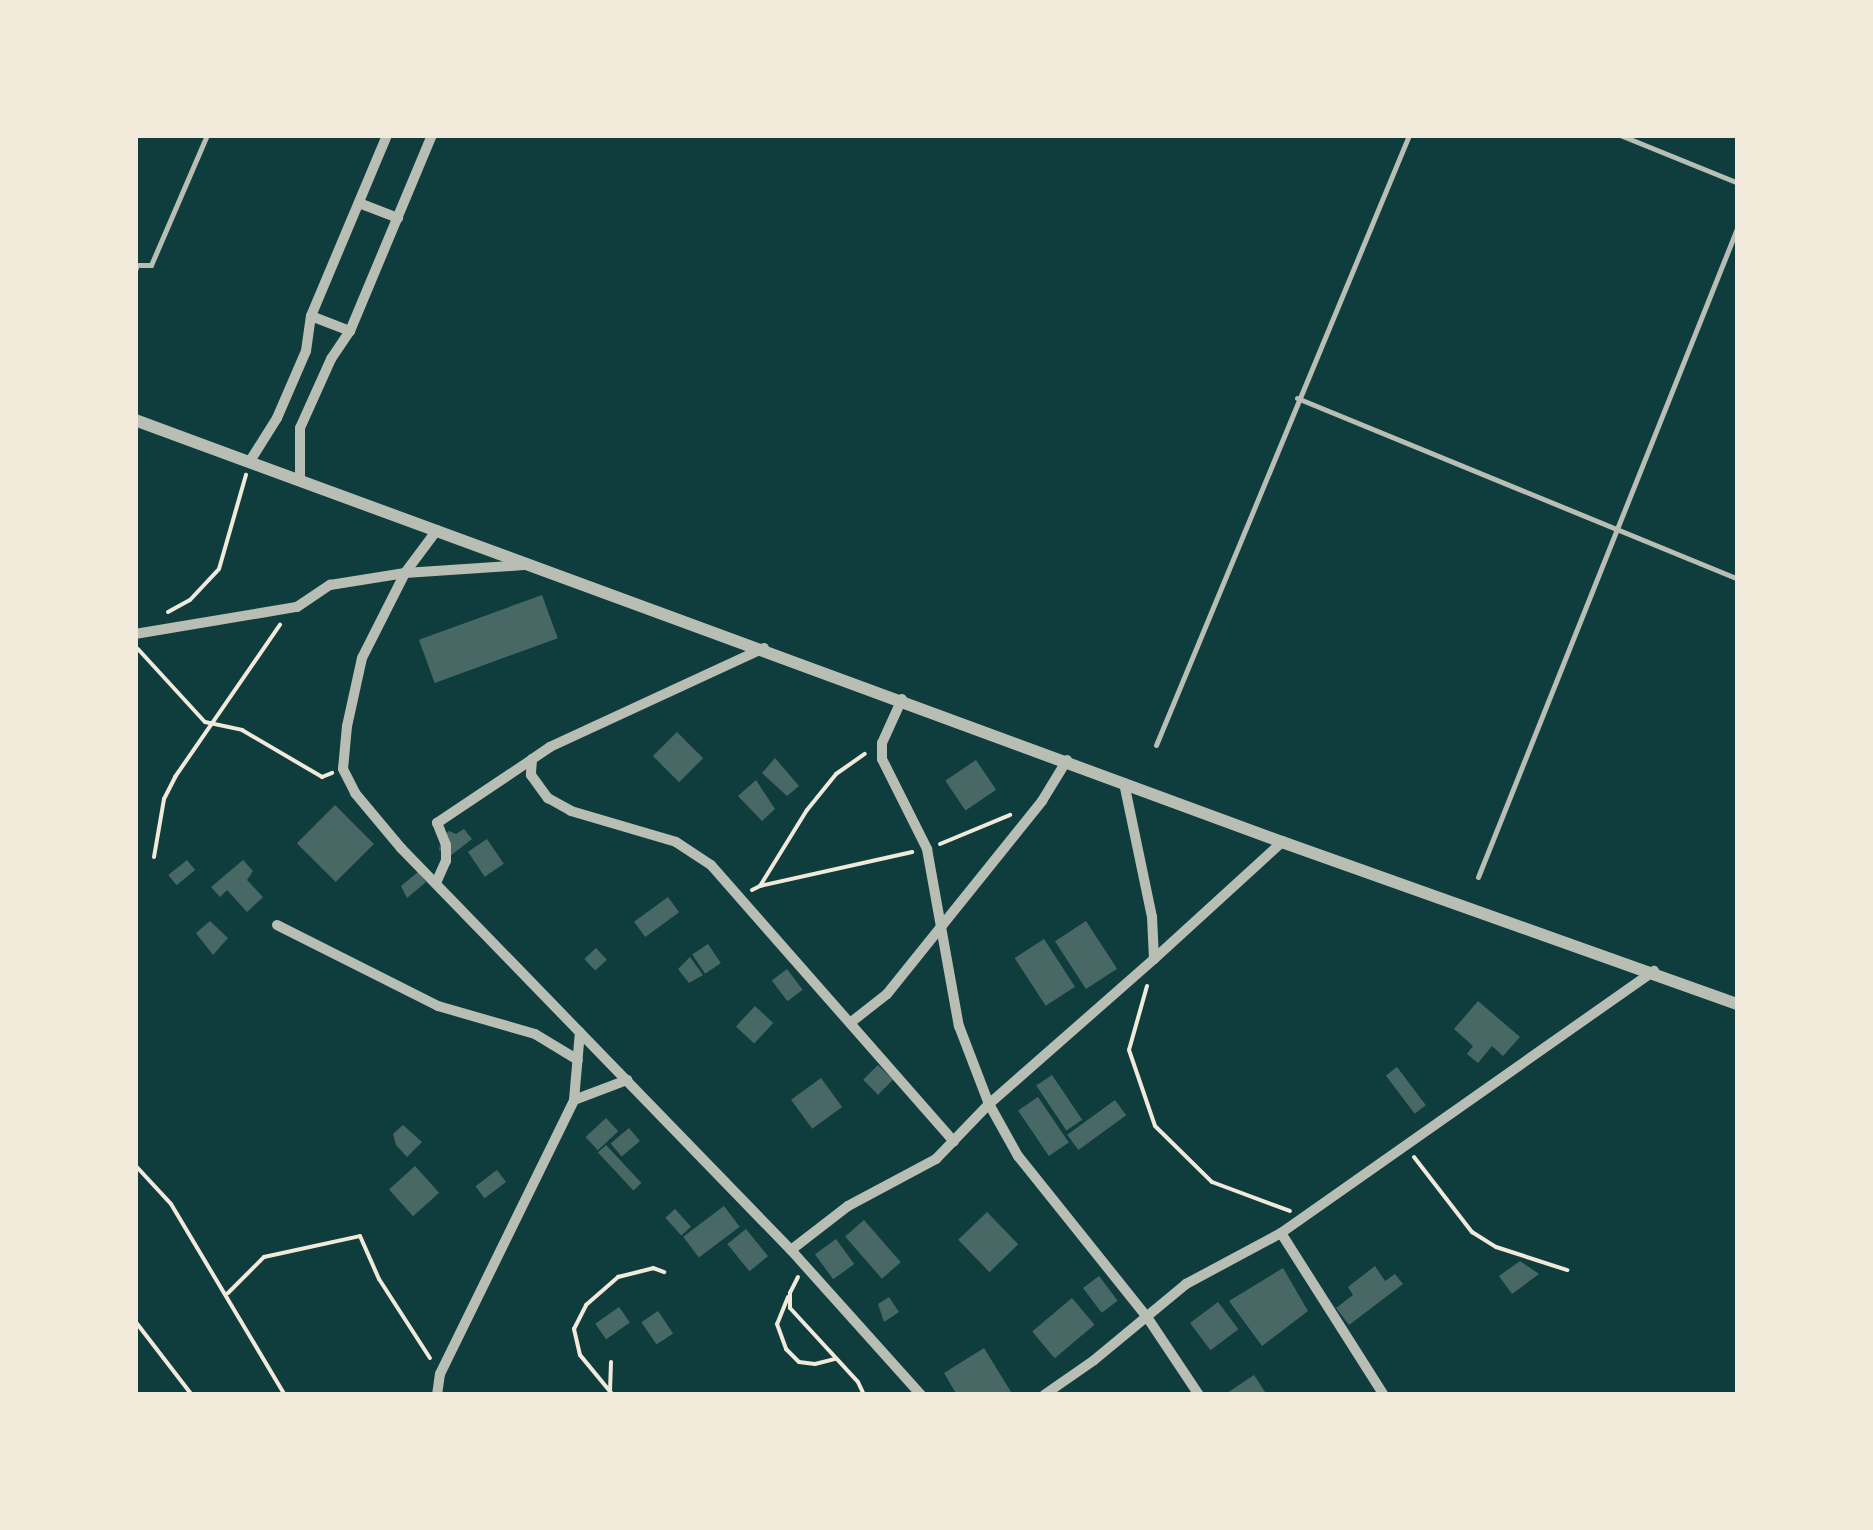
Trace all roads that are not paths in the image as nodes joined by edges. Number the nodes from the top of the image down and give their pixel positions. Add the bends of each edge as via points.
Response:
1 (206, 135) edge
2 (388, 135) edge
3 (432, 135) edge
4 (1410, 135) edge
5 (1620, 135) edge
6 (1650, 135) edge
7 (1646, 145) junction
8 (1738, 183) edge
9 (359, 202) junction
10 (398, 218) junction
11 (1738, 226) edge
12 (135, 270) edge
13 (312, 316) junction
14 (350, 330) junction
15 (294, 378) junction
16 (318, 388) junction
17 (1297, 398) junction
18 (277, 418) junction
19 (135, 420) edge
20 (300, 428) junction
21 (250, 461) junction
22 (300, 480) junction
23 (1616, 529) junction
24 (437, 530) junction
25 (530, 565) junction
26 (405, 573) junction
27 (1738, 579) edge
28 (135, 634) edge
29 (764, 648) junction
30 (902, 699) junction
31 (1156, 745) dead end
32 (532, 759) junction
33 (1067, 760) junction
34 (1124, 784) junction
35 (1282, 842) junction
36 (1478, 878) dead end
37 (436, 884) junction
38 (943, 923) junction
39 (277, 925) dead end
40 (1154, 959) junction
41 (1654, 971) junction
42 (1738, 1004) edge
43 (850, 1023) junction
44 (580, 1032) junction
45 (578, 1060) junction
46 (627, 1080) junction
47 (574, 1100) junction
48 (989, 1104) junction
49 (954, 1142) junction
50 (1281, 1233) junction
51 (791, 1250) junction
52 (1147, 1317) junction
53 (438, 1395) edge
54 (920, 1395) edge
55 (1044, 1395) edge
56 (1199, 1395) edge
57 (1384, 1395) edge

1 - 12 lane via 152,265
2 - 9 street
3 - 10 street
4 - 17 lane
5 - 7 lane
6 - 7 lane
7 - 8 lane
9 - 10 street
9 - 13 street
10 - 14 street
11 - 23 lane
13 - 14 street
13 - 15 street
14 - 16 street
15 - 16 street
15 - 18 street
16 - 20 street
17 - 23 lane
17 - 31 lane
18 - 20 street
18 - 21 street
19 - 21 street
20 - 22 street
21 - 22 street
22 - 24 street
23 - 27 lane
23 - 36 lane
24 - 25 street
24 - 26 street
25 - 26 street
25 - 29 street
26 - 28 street via 330,585 296,607
26 - 37 street via 362,658 343,769 369,814
29 - 30 street
29 - 32 street
30 - 33 street
30 - 38 street via 882,743 888,774 927,849
32 - 37 street via 437,823 446,861
32 - 43 street via 531,776 548,798 694,851
33 - 34 street
33 - 38 street
34 - 35 street
34 - 40 street
35 - 40 street
35 - 41 street
37 - 44 street
38 - 43 street via 887,994
38 - 48 street via 959,1026
39 - 45 street via 438,1006 535,1034
40 - 48 street
41 - 42 street
41 - 50 street
43 - 49 street
44 - 45 street
44 - 46 street
45 - 47 street
46 - 47 street
46 - 51 street
47 - 53 street via 440,1374
48 - 49 street
48 - 52 street via 1018,1156
49 - 51 street via 919,1170 848,1206
50 - 52 street via 1186,1284
50 - 57 street
51 - 54 street
52 - 55 street
52 - 56 street

